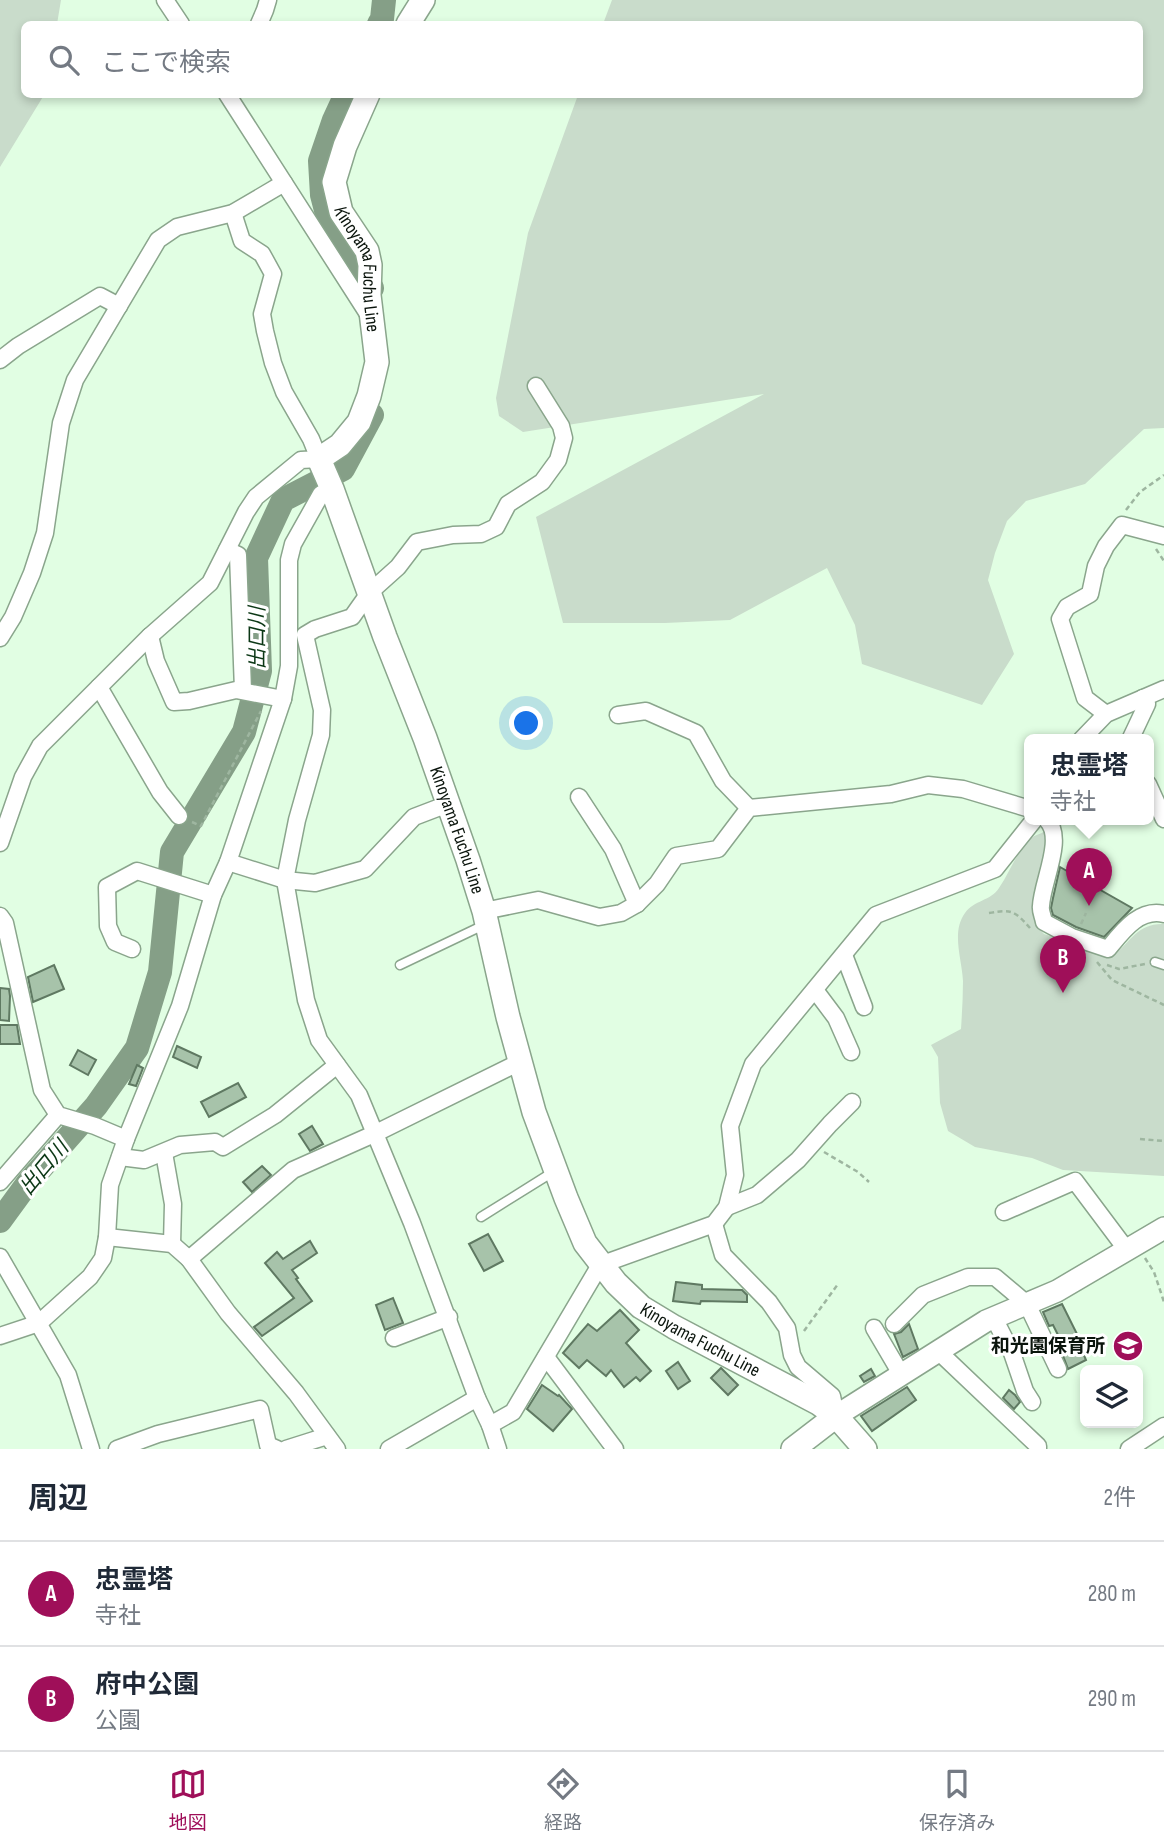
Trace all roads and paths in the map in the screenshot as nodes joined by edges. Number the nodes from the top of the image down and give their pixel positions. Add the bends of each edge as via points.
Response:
1 (165, 0) edge
2 (268, 0) edge
3 (423, 0) edge
4 (179, 21) edge
5 (260, 21) edge
6 (410, 21) edge
7 (230, 98) edge
8 (366, 98) edge
9 (284, 183) junction
10 (233, 213) junction
11 (119, 306) junction
12 (373, 322) junction
13 (0, 360) edge
14 (536, 386) dead end
15 (320, 461) junction
16 (1164, 475) edge
17 (332, 489) junction
18 (1125, 526) junction
19 (1164, 536) edge
20 (227, 550) junction
21 (369, 593) junction
22 (150, 636) junction
23 (0, 638) edge
24 (99, 687) junction
25 (1164, 689) edge
26 (243, 690) junction
27 (276, 697) junction
28 (1143, 698) junction
29 (1106, 714) junction
30 (618, 715) dead end
31 (1087, 734) edge
32 (1133, 734) edge
33 (1154, 795) edge
34 (579, 797) dead end
35 (448, 804) junction
36 (1024, 807) edge
37 (749, 808) junction
38 (179, 816) dead end
39 (1164, 819) edge
40 (1030, 825) edge
41 (1051, 825) edge
42 (201, 826) dead end
43 (0, 843) edge
44 (228, 862) junction
45 (285, 880) junction
46 (213, 895) junction
47 (637, 905) junction
48 (989, 913) dead end
49 (1086, 913) dead end
50 (1164, 914) edge
51 (0, 916) edge
52 (485, 918) junction
53 (1079, 928) dead end
54 (1031, 929) dead end
55 (132, 949) dead end
56 (844, 954) junction
57 (1155, 962) joint
58 (400, 965) dead end
59 (1164, 965) edge
60 (815, 990) junction
61 (1164, 1005) edge
62 (864, 1007) dead end
63 (851, 1052) dead end
64 (520, 1062) junction
65 (337, 1065) junction
66 (852, 1102) dead end
67 (58, 1115) junction
68 (374, 1134) junction
69 (126, 1139) junction
70 (1140, 1139) dead end
71 (1164, 1141) edge
72 (811, 1145) junction
73 (164, 1153) junction
74 (120, 1157) junction
75 (555, 1170) junction
76 (0, 1182) edge
77 (869, 1182) dead end
78 (727, 1207) junction
79 (1004, 1212) dead end
80 (481, 1217) dead end
81 (714, 1224) junction
82 (1164, 1228) edge
83 (107, 1237) junction
84 (172, 1244) junction
85 (1131, 1246) junction
86 (0, 1257) edge
87 (190, 1259) junction
88 (600, 1265) junction
89 (838, 1284) dead end
90 (1164, 1302) edge
91 (1027, 1304) junction
92 (449, 1317) junction
93 (994, 1318) junction
94 (39, 1323) junction
95 (894, 1324) dead end
96 (874, 1328) dead end
97 (0, 1336) edge
98 (394, 1338) dead end
99 (790, 1340) junction
100 (938, 1351) junction
101 (546, 1357) junction
102 (1058, 1369) dead end
103 (901, 1374) junction
104 (477, 1398) junction
105 (1032, 1402) dead end
106 (513, 1412) junction
107 (835, 1416) junction
108 (490, 1424) junction
109 (1164, 1426) edge
110 (332, 1443) edge
111 (91, 1449) edge
112 (117, 1449) edge
113 (277, 1449) edge
114 (286, 1449) edge
115 (389, 1449) edge
116 (499, 1449) edge
117 (615, 1449) edge
118 (793, 1449) edge
119 (864, 1449) edge
120 (1038, 1449) edge
121 (1129, 1449) edge

1 - 4 street
2 - 5 street
3 - 6 main road
7 - 9 street
8 - 12 main road, Kinoyama Fuchu Line via 334,182 341,212 367,251
9 - 10 street
9 - 12 street
10 - 11 street via 177,227 158,240
10 - 15 street via 242,242 262,254 273,274 262,314 273,363
11 - 13 street via 100,296
11 - 23 street via 75,380 61,423 45,533 13,618
12 - 15 main road, Kinoyama Fuchu Line via 377,362 369,396 359,422
14 - 21 street via 564,438 558,460 542,482 508,504 496,527 481,534 417,542
15 - 17 main road, Kinoyama Fuchu Line
15 - 20 street via 301,460 256,498
16 - 18 path via 1140,492 1123,514
17 - 21 main road, Kinoyama Fuchu Line
17 - 27 street via 321,494 293,544 289,666
18 - 19 street
18 - 29 street via 1106,546 1090,594 1067,607 1060,619 1086,698
20 - 22 street via 210,583
20 - 26 street via 238,555
21 - 35 main road, Kinoyama Fuchu Line
21 - 45 street via 352,617 305,635 322,710 321,735
22 - 24 street
22 - 26 street via 174,702
24 - 38 street
24 - 43 street via 40,746 23,777
25 - 28 street
26 - 27 street
27 - 42 path
27 - 44 street
28 - 29 street
28 - 32 street via 1147,705
29 - 31 street
30 - 37 street via 646,711 696,733 723,781
33 - 39 street
34 - 47 street via 613,849
35 - 45 street via 414,817 365,869 315,883
35 - 52 main road, Kinoyama Fuchu Line
36 - 37 street via 962,789 928,785 891,794
37 - 47 street via 718,849 676,856
40 - 56 street via 995,869 876,915
41 - 50 street via 1055,840 1040,908 1044,922 1108,948 1132,921 1155,912
44 - 45 street
44 - 46 street
45 - 65 street via 306,1000 319,1040
46 - 55 street via 136,871 107,887 108,926 115,942
46 - 69 street via 180,1006
47 - 52 street via 599,916 538,900
48 - 54 path via 1017,914
49 - 53 path
51 - 67 street via 42,1090
52 - 58 lane
52 - 64 main road, Kinoyama Fuchu Line
56 - 60 street
56 - 62 street
57 - 59 lane
57 - 61 path via 1118,969 1094,959 1112,980
60 - 63 street via 836,1018
60 - 78 street via 753,1064 730,1126 735,1175
64 - 68 street
64 - 75 main road, Kinoyama Fuchu Line
65 - 68 street via 359,1095
65 - 73 street via 275,1115 223,1147 215,1142
66 - 72 street
67 - 69 street
67 - 76 street
68 - 87 street via 293,1170
68 - 92 street
69 - 74 street
70 - 71 path
72 - 77 path
72 - 78 street via 757,1195
73 - 74 street via 144,1160
73 - 84 street via 173,1204
74 - 83 street via 110,1185
75 - 80 lane
75 - 88 main road, Kinoyama Fuchu Line via 585,1243
78 - 81 street
79 - 85 street via 1075,1181
81 - 88 street
81 - 99 street via 723,1255 769,1302 788,1328
82 - 85 street
83 - 84 street
83 - 94 street via 103,1258 90,1277
84 - 87 street
85 - 90 path via 1154,1272
85 - 91 street
86 - 94 street
87 - 110 street
88 - 101 street
88 - 107 main road, Kinoyama Fuchu Line via 641,1307
89 - 99 path via 804,1330
91 - 93 street
91 - 95 street via 995,1277 968,1277 923,1295
91 - 102 street
92 - 98 street
92 - 104 street
93 - 100 street
93 - 105 street
94 - 97 street
94 - 111 street via 68,1375
96 - 103 street
99 - 107 street via 798,1367 832,1396
100 - 103 street
100 - 120 street
101 - 106 street
101 - 117 street
103 - 107 street
104 - 108 street
104 - 115 street
106 - 108 street
106 - 116 street
107 - 118 main road
107 - 119 main road, Kinoyama Fuchu Line
108 - 116 street
109 - 121 street
110 - 114 street
112 - 113 street via 260,1409 268,1445

